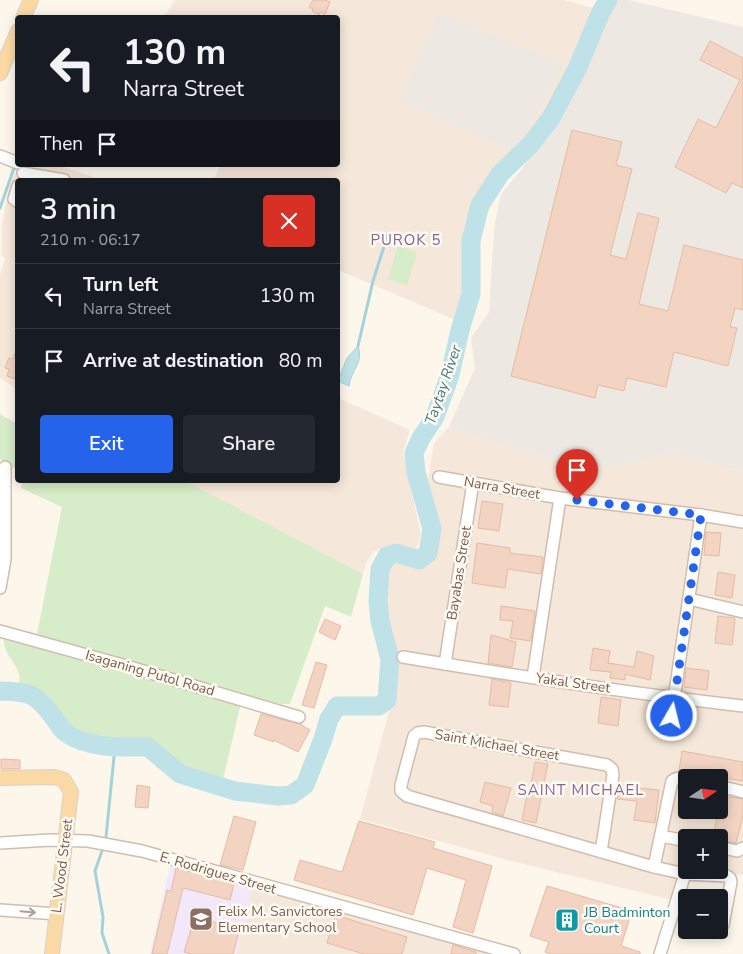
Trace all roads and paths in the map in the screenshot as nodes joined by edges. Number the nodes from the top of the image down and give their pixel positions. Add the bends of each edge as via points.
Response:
1 (31, 0) edge
2 (24, 15) edge
3 (15, 38) edge
4 (0, 73) edge
5 (0, 156) edge
6 (15, 165) edge
7 (19, 168) edge
8 (56, 178) edge
9 (5, 467) dead end
10 (440, 477) dead end
11 (472, 482) junction
12 (560, 498) junction
13 (701, 515) junction
14 (743, 522) edge
15 (0, 588) edge
16 (689, 600) junction
17 (743, 612) edge
18 (0, 631) edge
19 (403, 656) dead end
20 (445, 664) junction
21 (533, 677) junction
22 (674, 698) junction
23 (743, 706) edge
24 (299, 717) dead end
25 (669, 734) dead end
26 (0, 778) edge
27 (678, 780) edge
28 (728, 788) edge
29 (743, 792) edge
30 (661, 836) junction
31 (678, 839) edge
32 (65, 840) junction
33 (0, 843) edge
34 (743, 848) edge
35 (728, 849) edge
36 (601, 852) junction
37 (654, 866) junction
38 (678, 872) edge
39 (728, 877) edge
40 (683, 879) edge
41 (728, 901) edge
42 (0, 910) edge
43 (57, 914) junction
44 (495, 952) edge
45 (52, 954) edge
46 (514, 954) edge
47 (660, 954) edge

1 - 2 main road
3 - 4 main road
5 - 6 street
7 - 8 street
9 - 15 street via 5,559
10 - 11 street, Narra Street
11 - 12 street, Narra Street
11 - 20 street, Bayabas Street
12 - 13 street, Narra Street
12 - 21 street
13 - 14 street, Narra Street
13 - 16 street
16 - 17 street
16 - 22 street
18 - 24 street, Isaganing Putol Road
19 - 20 street, Yakal Street
20 - 21 street, Yakal Street
21 - 22 street, Yakal Street
22 - 23 street, Yakal Street
22 - 25 street
26 - 32 main road, L. Wood Street via 55,776 64,780 71,792
27 - 30 street via 672,781
28 - 29 street
30 - 31 street
30 - 37 street
32 - 33 street, E. Rodriguez Street
32 - 43 main road, L. Wood Street
32 - 44 street, E. Rodriguez Street via 142,851
34 - 35 street via 737,851
36 - 36 street, Saint Michael Street via 407,796 401,792 401,785 414,736 424,732 607,765 613,775
36 - 37 street, Saint Michael Street
37 - 38 street, Saint Michael Street
39 - 41 street, Saint Michael Street via 732,882
40 - 47 street
42 -> 43 street
43 - 45 main road, L. Wood Street
44 - 46 street, E. Rodriguez Street

